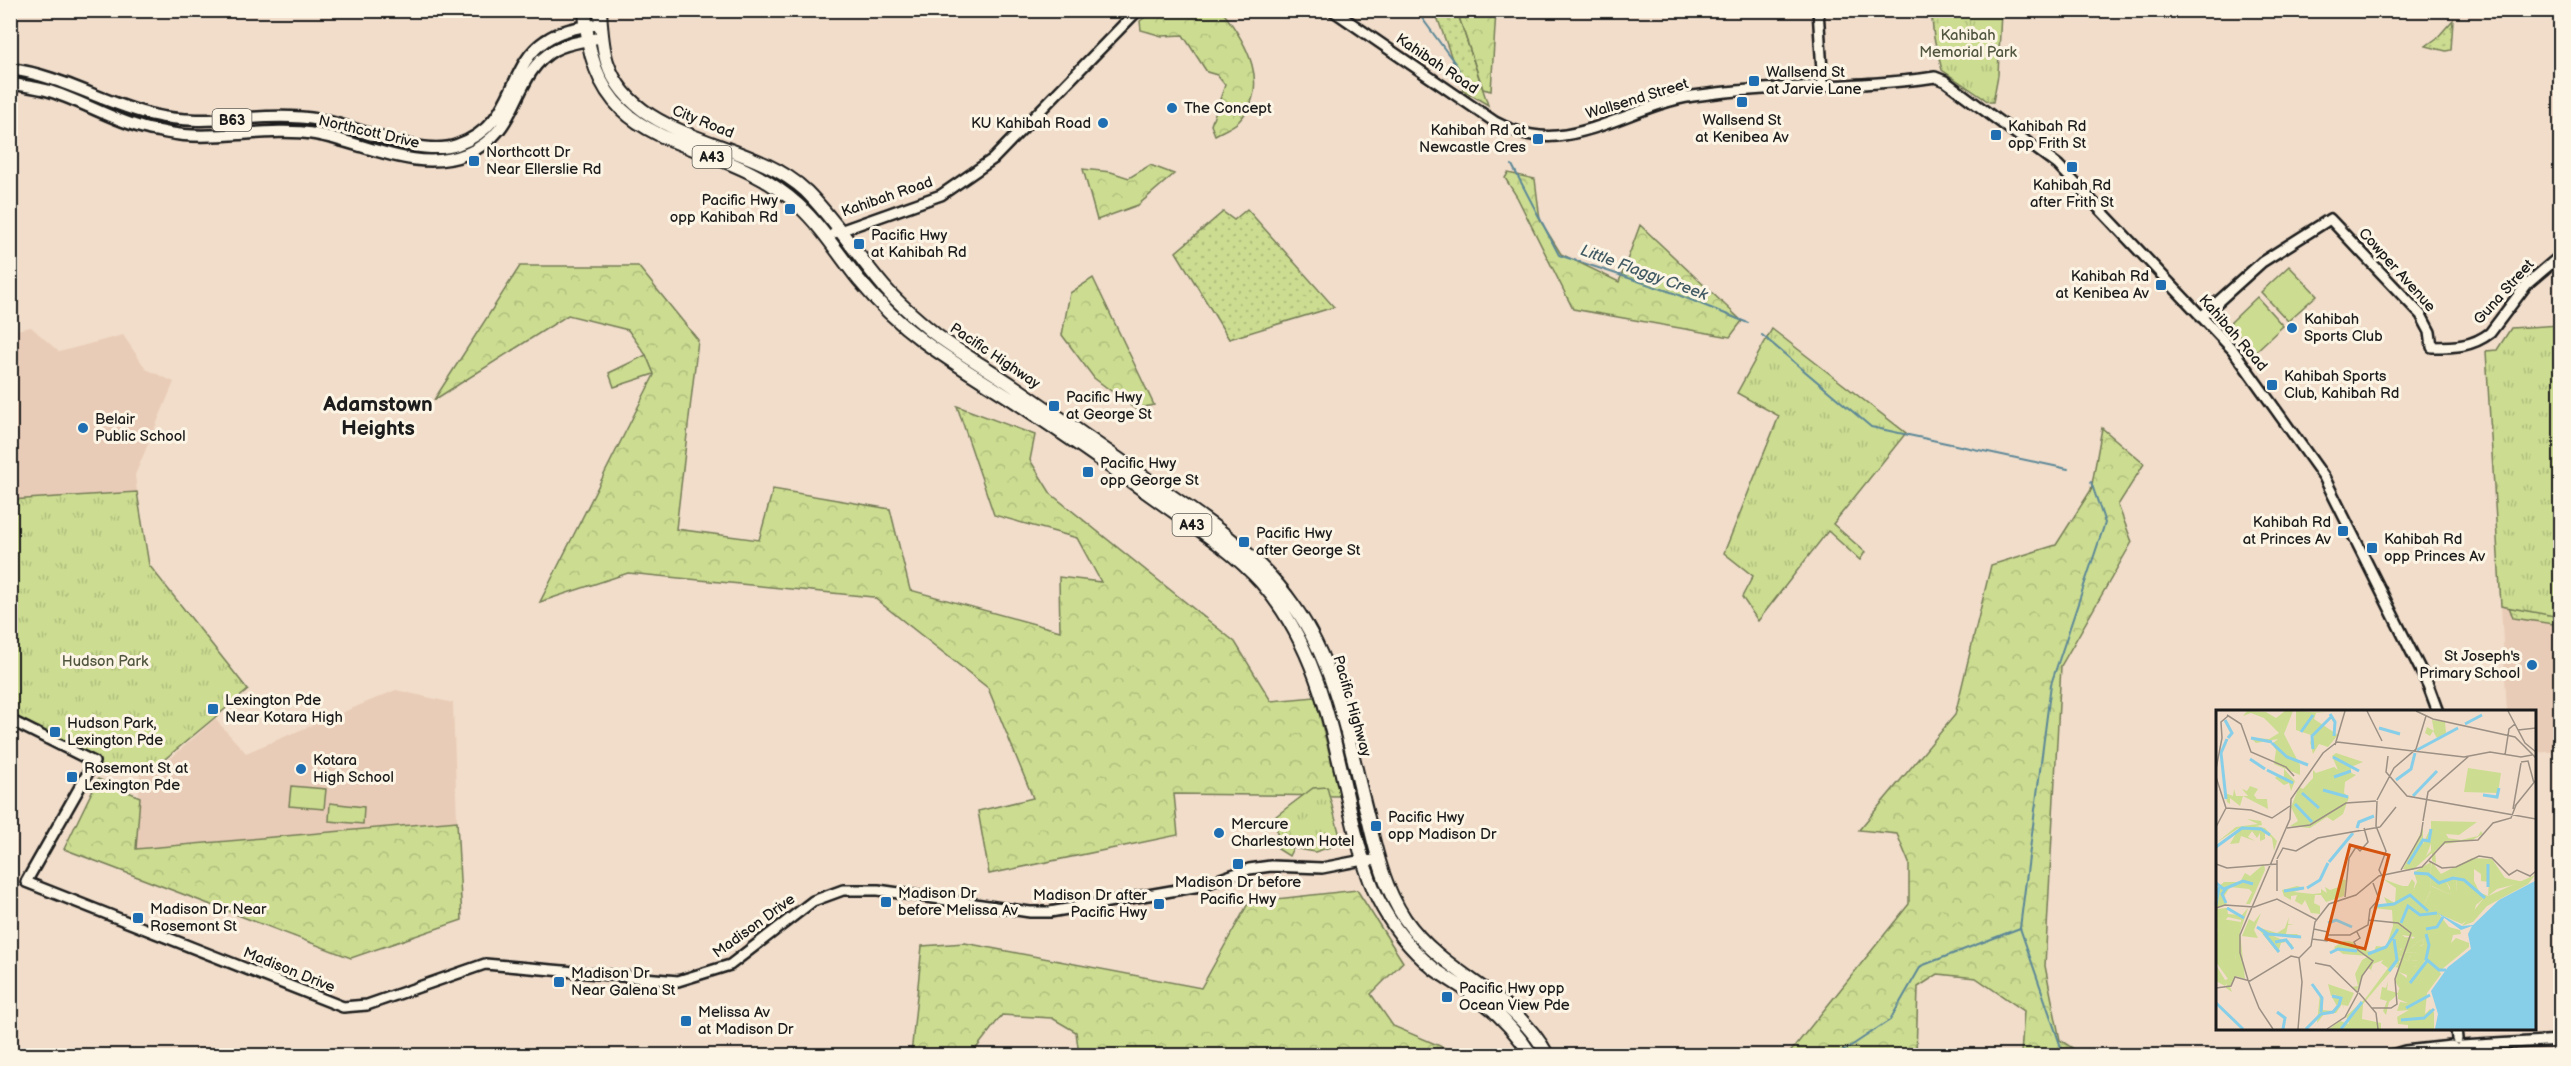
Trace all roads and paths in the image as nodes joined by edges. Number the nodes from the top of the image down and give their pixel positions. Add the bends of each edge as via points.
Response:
1 (585, 10) edge
2 (600, 10) edge
3 (1138, 10) edge
4 (1332, 10) edge
5 (1818, 10) edge
6 (601, 24) junction
7 (586, 26) junction
8 (602, 37) junction
9 (588, 40) junction
10 (10, 69) edge
11 (1935, 76) joint
12 (10, 83) edge
13 (1823, 86) junction
14 (1495, 122) joint
15 (840, 229) junction
16 (827, 237) junction
17 (2560, 256) edge
18 (2201, 317) junction
19 (2432, 347) joint
20 (2437, 710) edge
21 (10, 720) edge
22 (1363, 860) junction
23 (1378, 861) junction
24 (2456, 1030) edge
25 (2560, 1040) edge
26 (2457, 1044) junction
27 (1532, 1056) edge
28 (1548, 1056) edge
29 (2388, 1056) edge

1 - 7 highway, City Road / A43
2 - 6 highway, City Road / A43
3 - 15 main road, Kahibah Road via 993,159 941,195
4 - 14 main road, Kahibah Road
5 - 13 main road
6 - 7 main road, Northcott Drive
6 - 8 highway, City Road / A43
7 - 9 highway, City Road / A43
7 - 10 main road, Northcott Drive / B63 via 561,32 543,42 524,64 502,111 488,126 457,146 446,147 410,146 318,120 171,119
8 - 9 main road, Northcott Drive / B63
8 - 15 highway, City Road / A43 via 615,81 643,112 774,167 801,187
9 - 12 main road, Northcott Drive / B63 via 560,48 540,62 504,125 481,147 456,157 432,160 314,134 184,135 145,128 46,90
9 - 16 highway, City Road / A43 via 591,59 605,90 625,115 654,133 760,177 784,192
11 - 13 main road, Wallsend Street
11 - 18 main road, Kahibah Road via 2058,165
13 - 14 main road, Wallsend Street via 1690,97 1558,136 1522,133
15 - 16 main road, Kahibah Road
15 - 23 highway, Pacific Highway / A43 via 885,289 936,335 1215,526 1277,582 1306,624 1324,660
16 - 22 highway, Pacific Highway / A43 via 876,299 922,340 1091,452 1216,542 1260,581 1298,634 1319,682
17 - 19 main road, Guna Street via 2527,284 2483,339
18 - 19 main road, Cowper Avenue via 2262,261 2330,219 2421,315
18 - 20 main road, Kahibah Road via 2233,350 2324,477
21 - 22 main road, Madison Drive via 94,762 26,882 343,1007 353,1008 485,964 678,981 693,978 729,965 813,901 843,890 878,890 1050,912 1200,886 1249,869 1322,868
22 - 23 main road, Madison Drive
22 - 27 highway, Pacific Highway / A43 via 1384,909 1415,951 1491,1008
23 - 28 highway, Pacific Highway / A43 via 1396,905 1418,935 1446,963 1508,1006
24 - 26 main road
25 - 26 main road
26 - 29 main road

